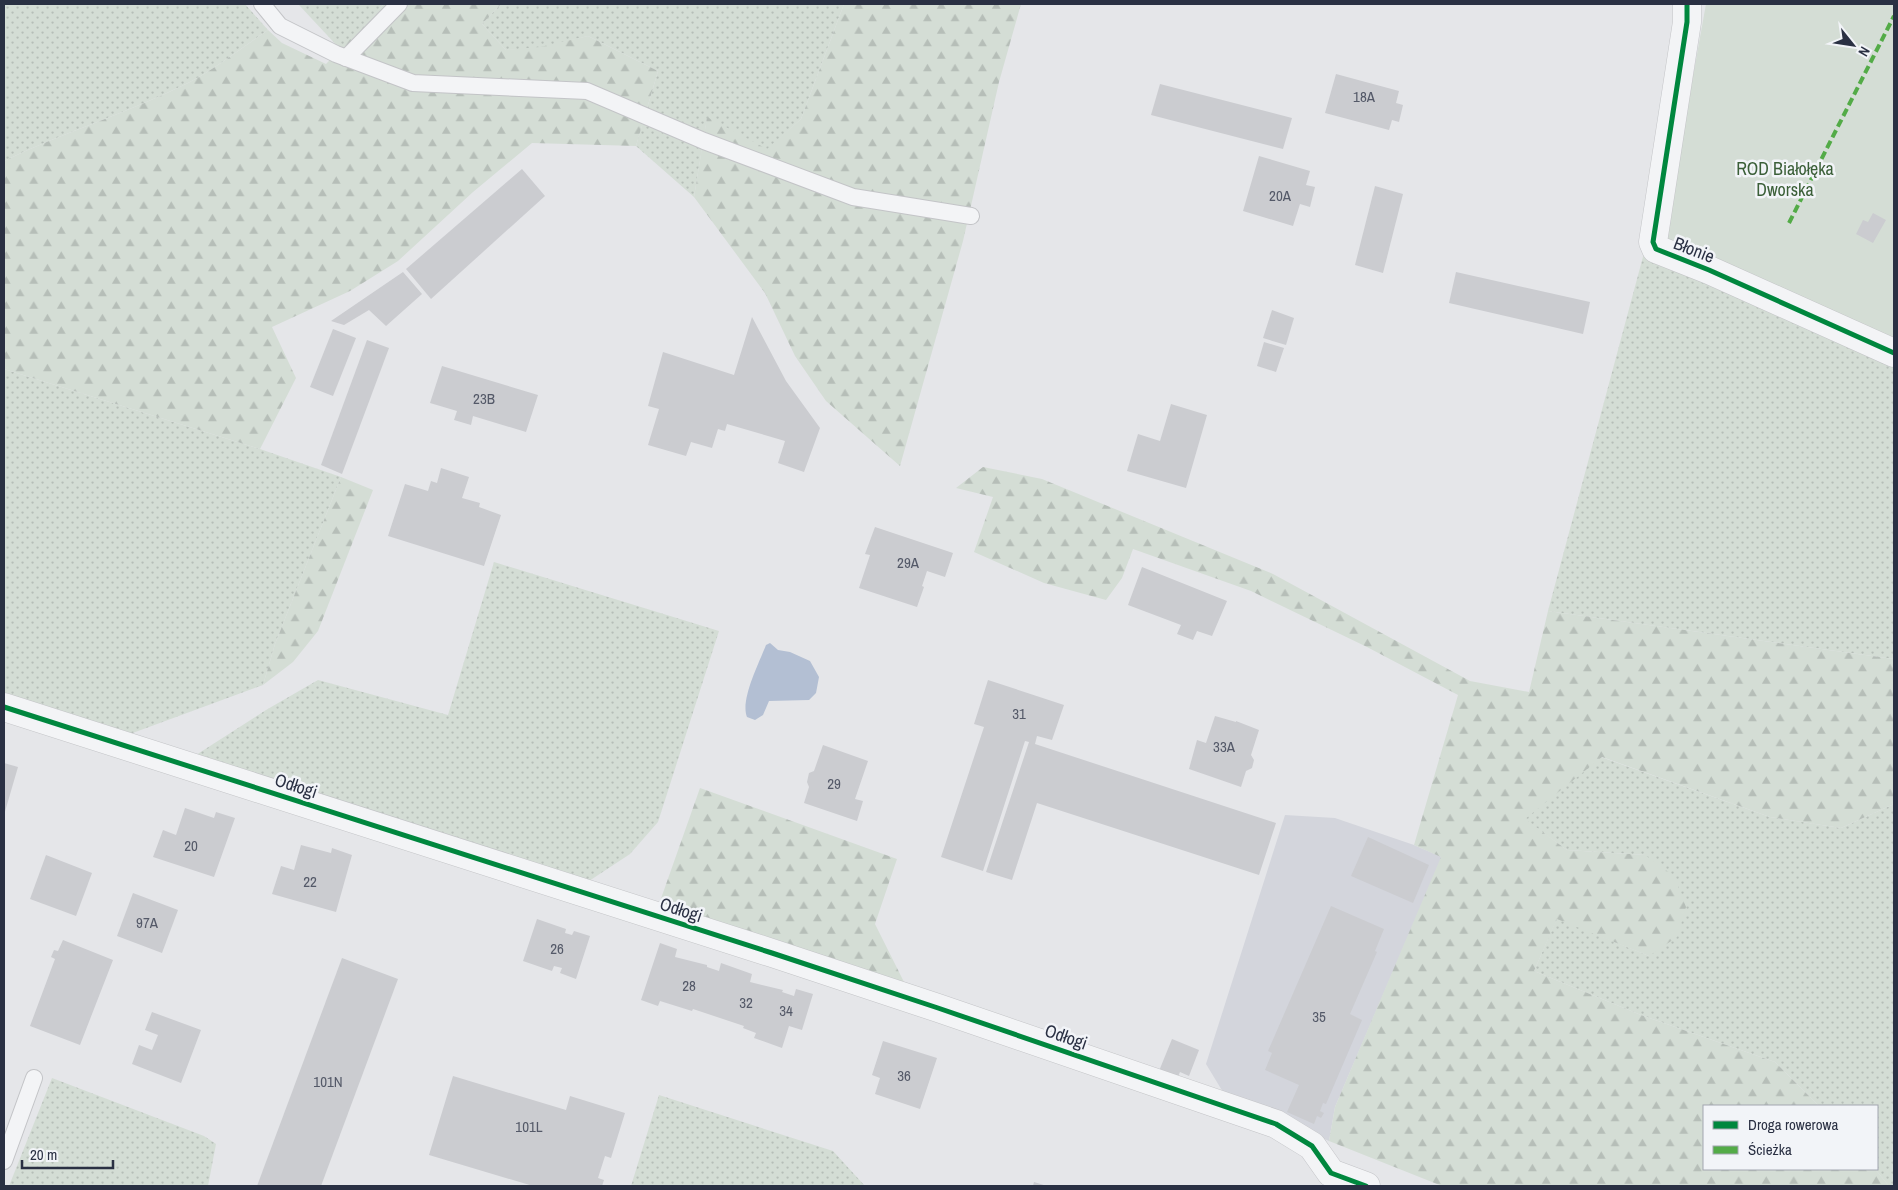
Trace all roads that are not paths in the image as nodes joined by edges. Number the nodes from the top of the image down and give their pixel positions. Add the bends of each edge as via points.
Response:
1 (262, 4) edge
2 (399, 4) edge
3 (1687, 4) edge
4 (346, 58) junction
5 (971, 216) dead end
6 (1894, 353) edge
7 (4, 707) edge
8 (34, 1078) dead end
9 (4, 1160) edge
10 (1329, 1180) edge
11 (1366, 1186) edge

1 - 4 lane via 280,26
2 - 4 lane
3 - 6 street, Błonie via 1687,22 1653,242 1656,249
4 - 5 lane via 413,83 587,91 853,197
7 - 10 street, Odłogi via 781,956 1276,1124 1312,1146
8 - 9 lane
10 - 11 street

